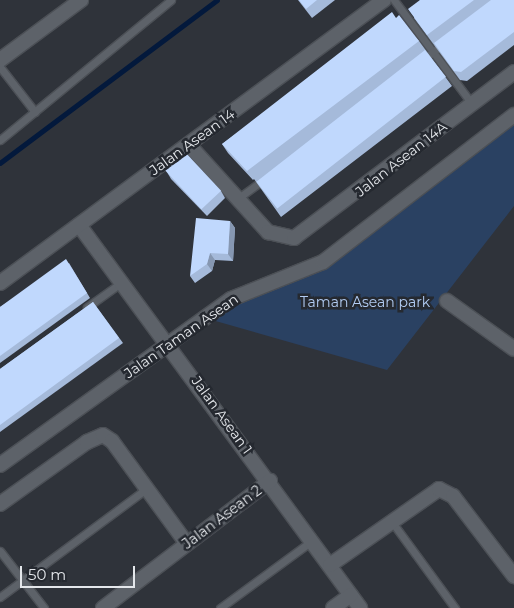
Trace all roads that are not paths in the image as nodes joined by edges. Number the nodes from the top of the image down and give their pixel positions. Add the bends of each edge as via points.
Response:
1 (81, 0) edge
2 (171, 0) edge
3 (384, 0) edge
4 (394, 0) edge
5 (456, 34) edge
6 (434, 52) junction
7 (0, 60) edge
8 (418, 64) edge
9 (0, 67) edge
10 (514, 72) edge
11 (472, 104) junction
12 (35, 112) junction
13 (514, 115) edge
14 (0, 140) edge
15 (189, 145) junction
16 (276, 170) edge
17 (237, 200) junction
18 (79, 225) junction
19 (122, 282) junction
20 (0, 283) edge
21 (447, 301) dead end
22 (76, 315) edge
23 (169, 344) junction
24 (514, 349) edge
25 (0, 466) edge
26 (270, 480) junction
27 (146, 489) junction
28 (0, 504) edge
29 (392, 522) junction
30 (313, 540) junction
31 (187, 544) junction
32 (0, 551) edge
33 (330, 565) junction
34 (514, 576) edge
35 (23, 582) junction
36 (351, 595) junction
37 (0, 597) edge
38 (44, 608) edge
39 (103, 608) edge
40 (220, 608) edge
41 (333, 608) edge
42 (360, 608) edge
43 (455, 608) edge

1 - 7 street
2 - 12 lane
3 - 15 street, Jalan Asean 14
4 - 6 lane
5 - 6 lane
6 - 8 lane
6 - 11 lane
9 - 12 lane
10 - 11 street, Jalan Asean 14A
11 - 17 street, Jalan Asean 14A via 304,234 285,238 268,232
12 - 14 lane
13 - 23 street, Jalan Taman Asean via 324,262 240,294
15 - 17 street
15 - 18 street, Jalan Asean 14
16 - 17 lane
18 - 19 street, Jalan Asean 1
18 - 20 street, Jalan Asean 14
19 - 22 lane
19 - 23 street, Jalan Asean 1
21 - 24 street
23 - 25 street, Jalan Taman Asean
23 - 26 street, Jalan Asean 1
26 - 30 street, Jalan Asean 1
26 - 31 street, Jalan Asean 2
27 - 28 street via 103,435 87,442
27 - 31 street
27 - 35 lane
29 - 33 street
29 - 34 street via 433,491 447,491
29 - 43 lane
30 - 33 street, Jalan Asean 1
30 - 40 lane
31 - 39 street, Jalan Asean 2
32 - 35 lane
33 - 36 street, Jalan Asean 1
35 - 37 lane
35 - 38 lane
36 - 41 street
36 - 42 street, Jalan Asean 1

